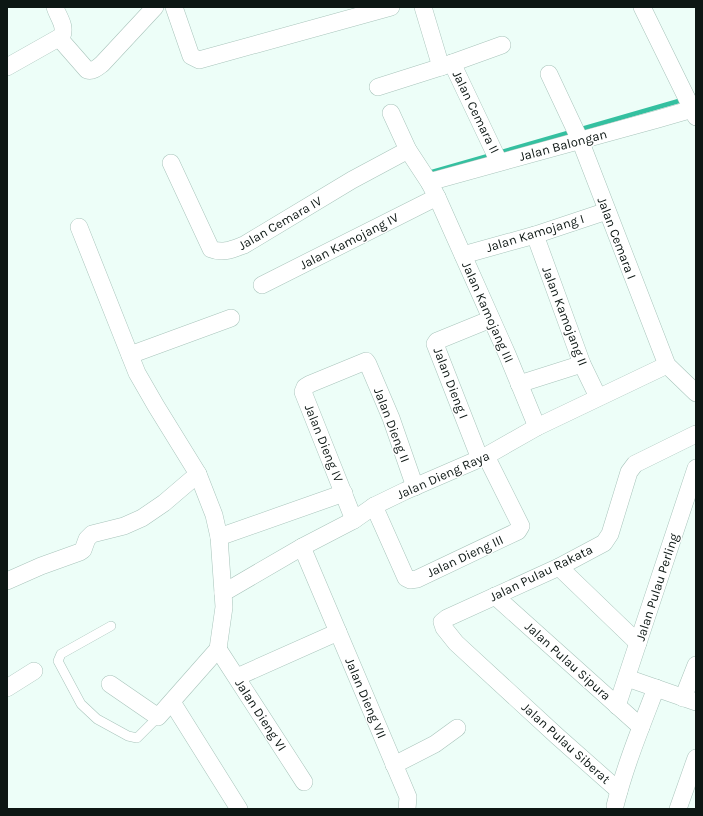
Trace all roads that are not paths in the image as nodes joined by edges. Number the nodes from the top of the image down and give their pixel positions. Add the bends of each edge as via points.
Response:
1 (55, 7) edge
2 (155, 7) edge
3 (174, 7) edge
4 (391, 7) edge
5 (423, 7) edge
6 (642, 7) edge
7 (61, 32) junction
8 (502, 45) dead end
9 (446, 65) junction
10 (7, 67) edge
11 (549, 74) dead end
12 (378, 87) dead end
13 (692, 106) edge
14 (391, 113) dead end
15 (577, 134) junction
16 (408, 150) junction
17 (497, 156) junction
18 (171, 163) dead end
19 (429, 182) junction
20 (437, 197) junction
21 (607, 211) junction
22 (79, 227) dead end
23 (535, 235) junction
24 (463, 255) junction
25 (262, 286) dead end
26 (231, 318) dead end
27 (491, 318) junction
28 (130, 355) junction
29 (368, 364) joint
30 (582, 364) junction
31 (667, 365) junction
32 (519, 384) junction
33 (696, 394) edge
34 (598, 398) junction
35 (537, 427) junction
36 (696, 434) edge
37 (483, 458) junction
38 (696, 468) edge
39 (198, 474) junction
40 (415, 487) junction
41 (344, 493) junction
42 (374, 506) junction
43 (354, 520) junction
44 (219, 537) junction
45 (302, 547) junction
46 (559, 567) junction
47 (7, 582) edge
48 (223, 593) junction
49 (495, 596) junction
50 (448, 618) joint
51 (111, 626) dead end
52 (338, 632) junction
53 (638, 643) junction
54 (218, 649) junction
55 (696, 666) edge
56 (34, 671) dead end
57 (237, 677) junction
58 (627, 678) junction
59 (110, 684) dead end
60 (7, 688) edge
61 (656, 688) junction
62 (690, 700) edge
63 (172, 702) junction
64 (617, 706) junction
65 (158, 718) junction
66 (641, 727) junction
67 (457, 728) dead end
68 (696, 758) edge
69 (394, 765) junction
70 (304, 782) dead end
71 (239, 809) edge
72 (407, 809) edge
73 (678, 809) edge

1 - 7 street via 62,20
2 - 7 street via 102,64 89,71
3 - 4 street via 191,56 199,60
5 - 9 street, Jalan Cemara II
6 - 13 street
7 - 10 street
8 - 9 street
9 - 12 street
9 - 17 street, Jalan Cemara II
11 - 15 street, Jalan Cemara I
13 - 15 street, Jalan Balongan
14 - 16 street, Jalan Kamojang III
15 - 17 street, Jalan Balongan
15 - 21 street, Jalan Cemara I
16 - 18 street, Jalan Cemara IV via 352,180 244,245 226,252 211,249
16 - 19 street, Jalan Kamojang III
17 - 19 street, Jalan Balongan
19 - 20 street, Jalan Kamojang III
20 - 24 street, Jalan Kamojang III
20 - 25 street, Jalan Kamojang IV
21 - 23 street, Jalan Kamojang I
21 - 31 street, Jalan Cemara I
22 - 28 street
23 - 24 street, Jalan Kamojang I
23 - 30 street, Jalan Kamojang II
24 - 27 street, Jalan Kamojang III
26 - 28 street
27 - 32 street, Jalan Kamojang III
27 - 37 street, Jalan Dieng I via 436,341 435,344
28 - 39 street via 143,384
29 - 40 street, Jalan Dieng II via 391,418
29 - 41 street, Jalan Dieng IV via 366,361 362,362 310,384 303,392
30 - 32 street
30 - 34 street, Jalan Kamojang II
31 - 33 street, Jalan Cemara I
31 - 34 street, Jalan Dieng Raya
32 - 35 street, Jalan Kamojang III
34 - 35 street, Jalan Dieng Raya
35 - 37 street, Jalan Dieng Raya
36 - 46 street, Jalan Pulau Rakata via 635,464 629,472 610,534 604,542
37 - 40 street, Jalan Dieng Raya
37 - 42 street, Jalan Dieng III via 521,526 518,531 417,579 406,578
38 - 53 street, Jalan Pulau Perling
39 - 44 street via 214,515
39 - 47 street via 142,518 124,526 92,534 80,552
40 - 42 street, Jalan Dieng Raya
41 - 43 street, Jalan Dieng IV
41 - 44 street
42 - 43 street, Jalan Dieng Raya
43 - 45 street, Jalan Dieng Raya
44 - 48 street
45 - 48 street, Jalan Dieng Raya
45 - 52 street, Jalan Dieng VII
46 - 49 street, Jalan Pulau Rakata
46 - 53 street
48 - 54 street via 224,607
49 - 50 street, Jalan Pulau Rakata
49 - 64 street, Jalan Pulau Sipura
50 - 66 street, Jalan Pulau Siberat via 442,622 456,643 557,736 617,798
51 - 65 lane via 61,654 58,661 61,668 80,704 97,719 128,736 137,738
52 - 57 street
52 - 69 street, Jalan Dieng VII
53 - 58 street, Jalan Pulau Perling
54 - 57 street, Jalan Dieng VI
54 - 63 street
55 - 62 street
56 - 60 street
57 - 70 street, Jalan Dieng VI
58 - 61 street
58 - 64 street, Jalan Pulau Perling
59 - 65 street
61 - 62 street
61 - 66 street, Jalan Pulau Siberat
63 - 65 street
63 - 71 street
64 - 66 street, Jalan Pulau Sipura
67 - 69 street via 435,744
68 - 73 street
69 - 72 street, Jalan Dieng VII via 408,797

